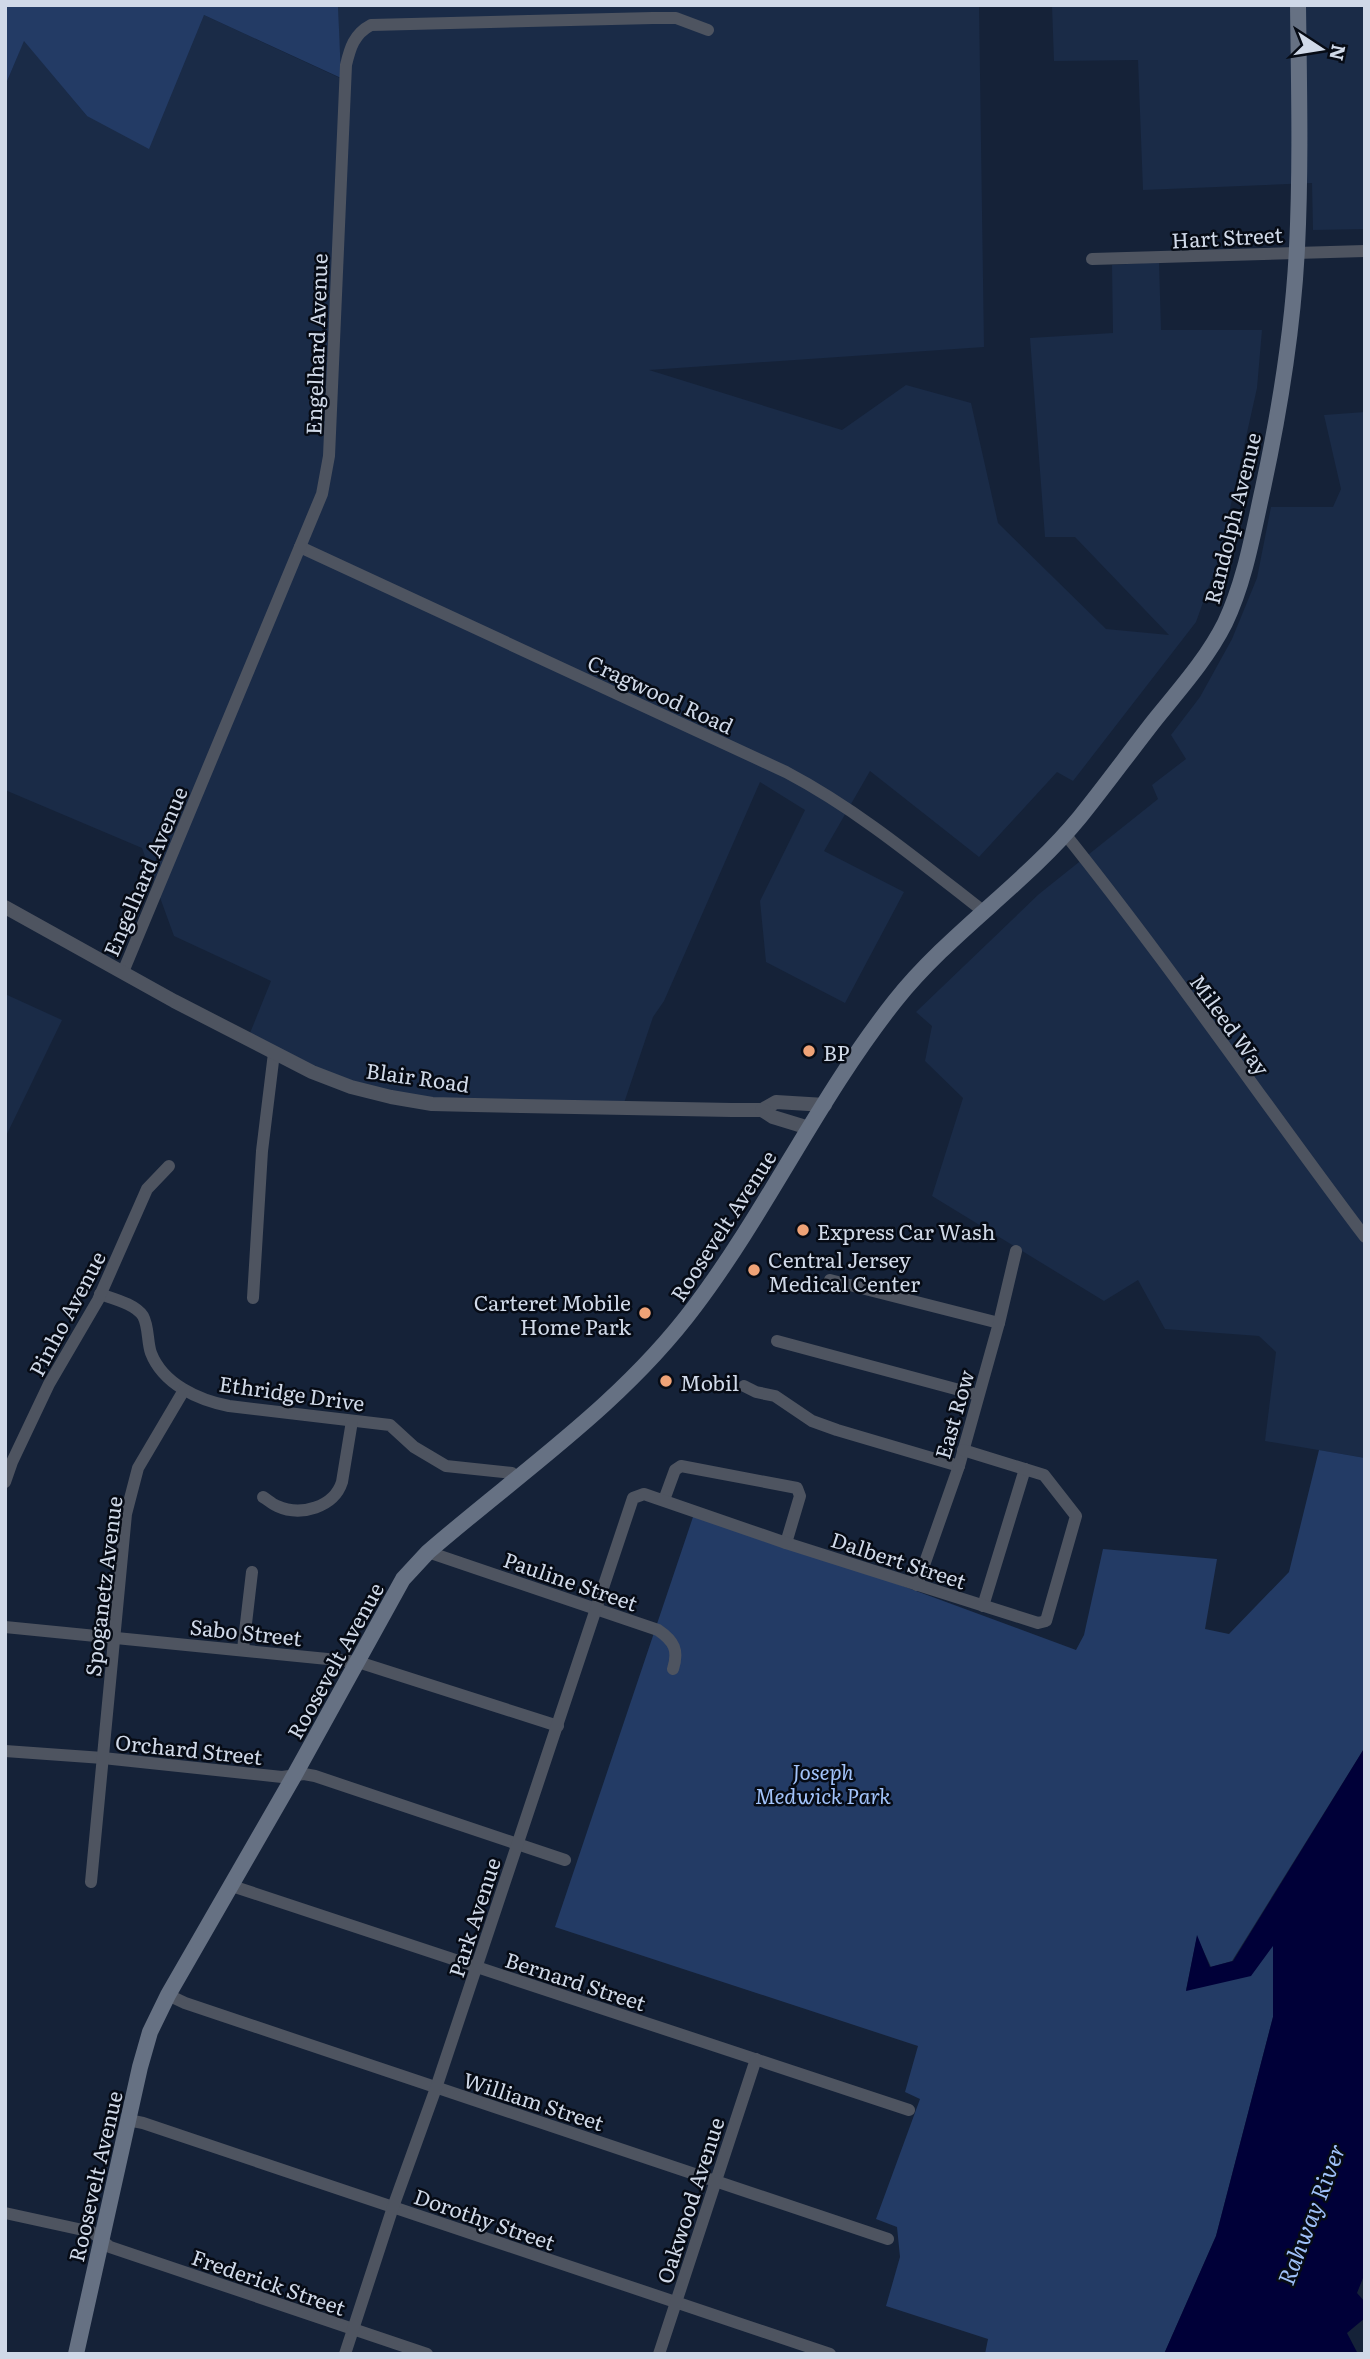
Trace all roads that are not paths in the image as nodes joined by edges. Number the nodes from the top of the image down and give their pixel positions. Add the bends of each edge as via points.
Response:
1 (1298, 5) edge
2 (708, 30) dead end
3 (1365, 251) edge
4 (1297, 252) junction
5 (1092, 259) dead end
6 (300, 547) junction
7 (1065, 834) junction
8 (5, 907) edge
9 (983, 911) junction
10 (122, 972) junction
11 (274, 1053) junction
12 (825, 1105) junction
13 (762, 1110) junction
14 (809, 1128) junction
15 (169, 1166) dead end
16 (1365, 1237) edge
17 (1016, 1251) dead end
18 (830, 1280) dead end
19 (100, 1294) junction
20 (253, 1298) dead end
21 (999, 1323) junction
22 (777, 1341) dead end
23 (744, 1386) dead end
24 (184, 1390) junction
25 (978, 1395) junction
26 (352, 1421) junction
27 (963, 1450) junction
28 (959, 1466) junction
29 (1025, 1469) junction
30 (517, 1479) junction
31 (5, 1482) edge
32 (638, 1494) joint
33 (263, 1497) dead end
34 (664, 1500) junction
35 (786, 1543) junction
36 (428, 1552) junction
37 (252, 1572) dead end
38 (916, 1585) junction
39 (983, 1606) junction
40 (595, 1609) junction
41 (5, 1627) edge
42 (114, 1638) junction
43 (243, 1649) junction
44 (358, 1662) junction
45 (673, 1669) dead end
46 (558, 1726) junction
47 (5, 1751) edge
48 (103, 1758) junction
49 (294, 1776) junction
50 (517, 1843) junction
51 (565, 1860) dead end
52 (91, 1882) dead end
53 (232, 1886) junction
54 (477, 1968) junction
55 (168, 1995) junction
56 (756, 2059) junction
57 (436, 2088) junction
58 (909, 2110) dead end
59 (128, 2120) junction
60 (716, 2179) junction
61 (393, 2207) junction
62 (5, 2213) edge
63 (888, 2239) dead end
64 (100, 2240) junction
65 (676, 2304) junction
66 (353, 2329) junction
67 (76, 2354) edge
68 (345, 2354) edge
69 (427, 2354) edge
70 (659, 2354) edge
71 (830, 2354) edge

1 - 4 main road, Randolph Avenue
2 - 6 street, Engelhard Avenue via 676,18 618,17 371,25 356,37 346,65 329,456 322,494
3 - 4 street, Hart Street
4 - 5 street, Hart Street
4 - 7 main road, Randolph Avenue via 1278,418 1233,604 1199,665
6 - 9 street, Cragwood Road via 822,791
6 - 10 street, Engelhard Avenue
7 - 9 main road, Randolph Avenue
7 - 16 street, Mileed Way
8 - 10 street, Blair Road
9 - 12 main road, Randolph Avenue via 895,1001
10 - 11 street, Blair Road
11 - 13 street, Blair Road via 351,1087 432,1104
11 - 20 street via 262,1151
12 - 13 street, Blair Road via 776,1102
12 - 14 main road, Roosevelt Avenue
13 - 14 street
14 - 30 main road, Roosevelt Avenue via 674,1333 627,1383
15 - 19 street, Pinho Avenue via 147,1189
17 - 21 street, East Row
18 - 21 street
19 - 24 street, Ethridge Drive via 135,1308 144,1318 155,1362
19 - 31 street, Pinho Avenue via 49,1384
21 - 25 street, East Row
22 - 25 street
23 - 28 street via 775,1396 812,1421
24 - 26 street, Ethridge Drive via 229,1406
24 - 42 street, Spoganetz Avenue via 138,1468 126,1514
25 - 27 street, East Row
26 - 30 street, Ethridge Drive via 390,1425 414,1447 446,1466 512,1473
26 - 33 street via 340,1491 330,1501 301,1510 279,1507
27 - 28 street, East Row
27 - 29 street
28 - 38 street, East Row
29 - 39 street
29 - 39 street, Dalbert Street via 1044,1475 1076,1516 1046,1621 1038,1623
30 - 36 main road, Roosevelt Avenue
32 - 34 street, Dalbert Street
32 - 40 street, Park Avenue
34 - 35 street, Dalbert Street
34 - 35 street via 675,1470 681,1466 797,1488 800,1496
35 - 38 street, Dalbert Street
36 - 40 street, Pauline Street
36 - 44 main road, Roosevelt Avenue via 403,1578
37 - 43 street
38 - 39 street, Dalbert Street
40 - 45 street, Pauline Street via 668,1637 677,1657
40 - 46 street, Park Avenue
41 - 42 street, Sabo Street
42 - 43 street, Sabo Street
42 - 48 street, Spoganetz Avenue
43 - 44 street, Sabo Street
44 - 46 street, Sabo Street
44 - 49 main road, Roosevelt Avenue
46 - 50 street, Park Avenue
47 - 48 street, Orchard Street
48 - 49 street, Orchard Street
48 - 52 street, Spoganetz Avenue
49 - 50 street, Orchard Street via 315,1776
49 - 53 main road, Roosevelt Avenue
50 - 51 street, Orchard Street
50 - 54 street, Park Avenue
53 - 54 street, Bernard Street
53 - 55 main road, Roosevelt Avenue
54 - 56 street, Bernard Street
54 - 57 street, Park Avenue
55 - 57 street, William Street
55 - 59 main road, Roosevelt Avenue via 146,2043
56 - 58 street, Bernard Street
56 - 60 street, Oakwood Avenue
57 - 60 street, William Street
57 - 61 street, Park Avenue
59 - 61 street, Dorothy Street
59 - 64 main road, Roosevelt Avenue
60 - 63 street, William Street
60 - 65 street, Oakwood Avenue
61 - 65 street, Dorothy Street
61 - 66 street, Park Avenue
62 - 64 street, Frederick Street via 85,2230
64 - 66 street, Frederick Street
64 - 67 main road, Roosevelt Avenue
65 - 70 street, Oakwood Avenue
65 - 71 street, Dorothy Street
66 - 68 street, Park Avenue
66 - 69 street, Frederick Street

